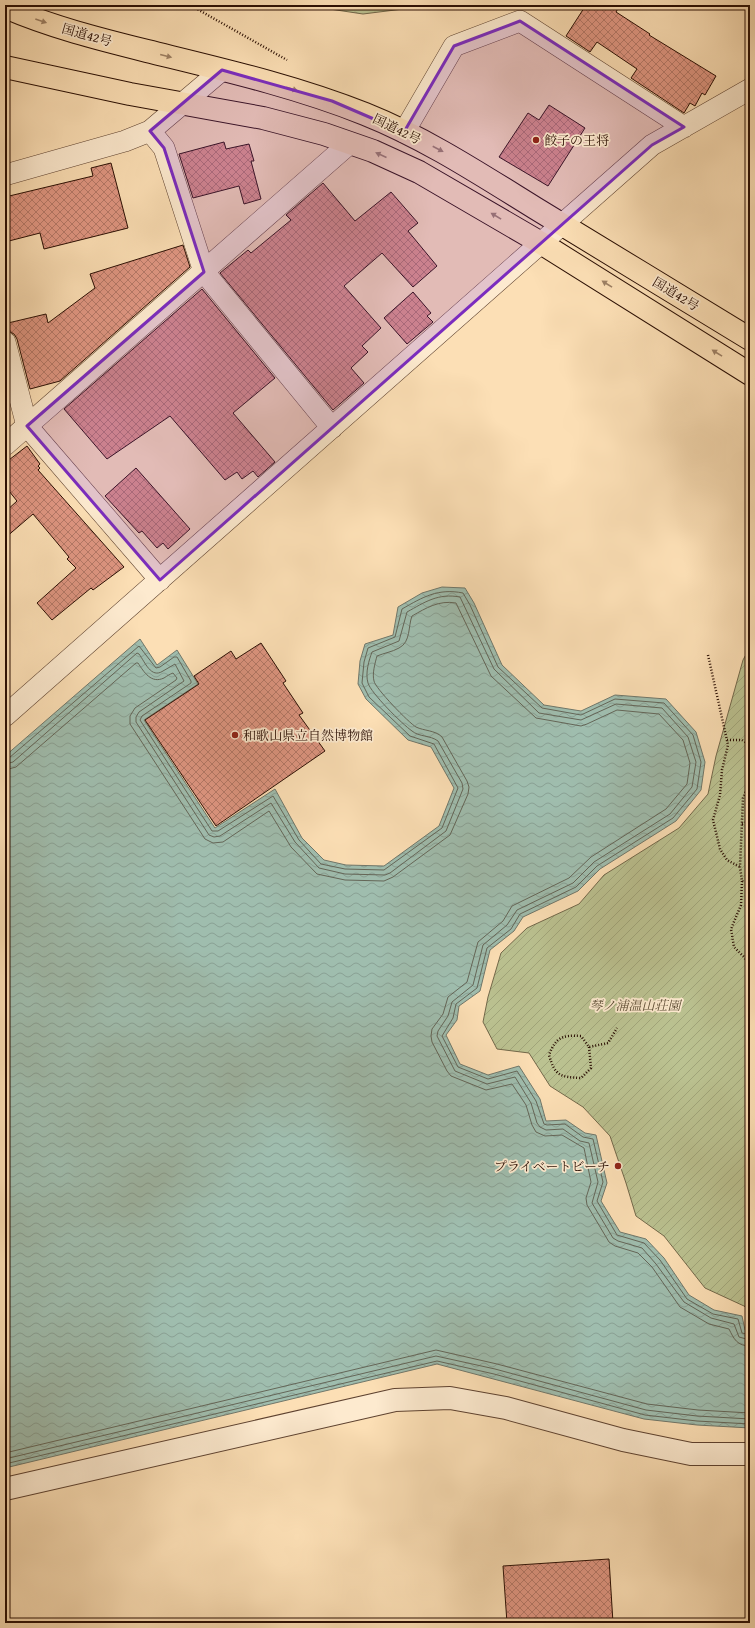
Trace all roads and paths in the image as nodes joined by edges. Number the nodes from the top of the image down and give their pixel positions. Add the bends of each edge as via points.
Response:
1 (190, 5) edge
2 (5, 7) edge
3 (287, 60) dead end
4 (5, 67) edge
5 (222, 70) junction
6 (750, 89) edge
7 (183, 104) junction
8 (684, 127) junction
9 (150, 131) junction
10 (404, 132) junction
11 (350, 143) junction
12 (5, 175) edge
13 (562, 224) junction
14 (541, 243) junction
15 (204, 272) junction
16 (750, 339) edge
17 (6, 345) edge
18 (750, 374) edge
19 (27, 426) junction
20 (332, 428) junction
21 (5, 445) edge
22 (160, 580) junction
23 (708, 655) dead end
24 (5, 716) edge
25 (727, 740) junction
26 (750, 745) edge
27 (750, 781) edge
28 (750, 821) edge
29 (742, 824) junction
30 (740, 867) junction
31 (742, 881) junction
32 (750, 883) edge
33 (746, 966) dead end
34 (750, 966) edge
35 (617, 1028) dead end
36 (589, 1047) junction
37 (750, 1454) edge
38 (5, 1489) edge

1 - 3 path
2 -> 5 highway, 国道42号 via 80,34
4 - 7 highway
5 - 7 street
5 -> 10 highway, 国道42号 via 332,101
6 - 8 street
7 - 9 street
7 - 11 highway via 270,119
8 - 10 street via 520,21 454,46
8 - 13 street via 652,145
9 - 12 street via 125,141
9 - 15 street via 164,148
10 -> 13 highway, 国道42号
14 -> 11 highway via 419,172
11 - 15 street
13 - 14 street
13 - 16 highway, 国道42号
18 -> 14 highway
14 - 20 street
15 - 19 street
15 - 20 street
17 - 19 street
19 - 21 street
19 - 22 street
20 - 22 street
22 - 24 street
23 - 25 path
25 - 26 path via 742,740
25 - 30 path via 720,795 713,820 720,849 727,860
27 - 29 path via 743,798
28 - 29 path
29 - 30 path
30 - 31 path
31 - 32 path
31 - 34 path via 741,905 731,929 734,947
33 - 34 path
35 - 36 path via 608,1043
36 - 36 path via 581,1036 566,1036 554,1044 549,1055 553,1068 563,1077 581,1078 591,1068
37 - 38 street via 690,1454 623,1440 506,1408 450,1398 434,1398 395,1400

